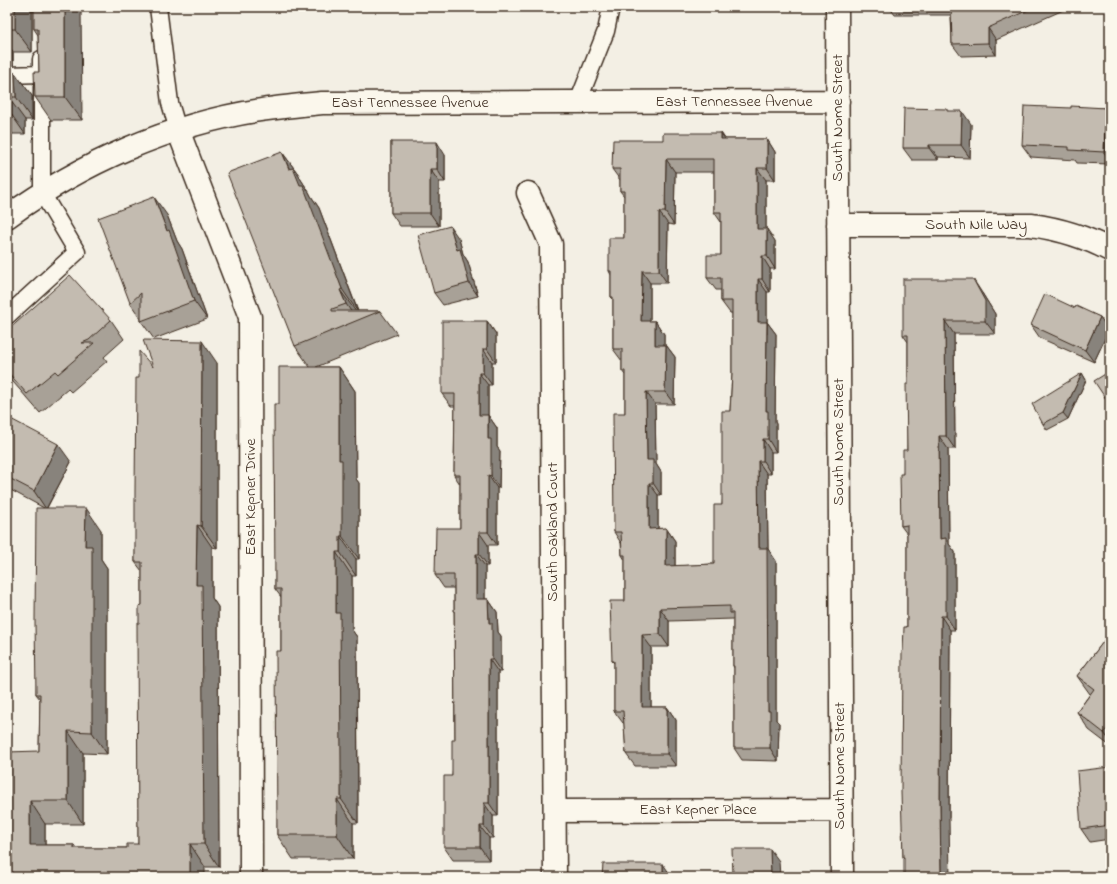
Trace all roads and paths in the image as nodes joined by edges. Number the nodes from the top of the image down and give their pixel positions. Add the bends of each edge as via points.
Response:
1 (158, 7) edge
2 (611, 7) edge
3 (838, 7) edge
4 (41, 44) edge
5 (41, 74) junction
6 (7, 75) edge
7 (578, 102) junction
8 (838, 102) junction
9 (178, 130) junction
10 (42, 193) junction
11 (528, 193) dead end
12 (7, 217) edge
13 (838, 224) junction
14 (1110, 250) edge
15 (7, 316) edge
16 (840, 810) junction
17 (555, 811) junction
18 (251, 877) edge
19 (555, 877) edge
20 (842, 877) edge

1 - 9 lane via 170,103
2 - 7 lane via 606,31
3 - 8 street, South Nome Street
4 - 5 lane
5 - 6 lane
5 - 10 lane
7 - 8 street, East Tennessee Avenue
7 - 9 street, East Tennessee Avenue via 322,103 261,110
8 - 13 street, South Nome Street
9 - 10 street, East Tennessee Avenue via 143,142 87,167
9 - 18 street, East Kepner Drive via 250,317
10 - 12 street, East Tennessee Avenue
10 - 15 lane via 78,252
11 - 17 street, South Oakland Court via 551,244
13 - 14 street, South Nile Way via 1031,224 1061,229
13 - 16 street, South Nome Street
16 - 17 street, East Kepner Place
16 - 20 street, South Nome Street
17 - 19 street, South Oakland Court

